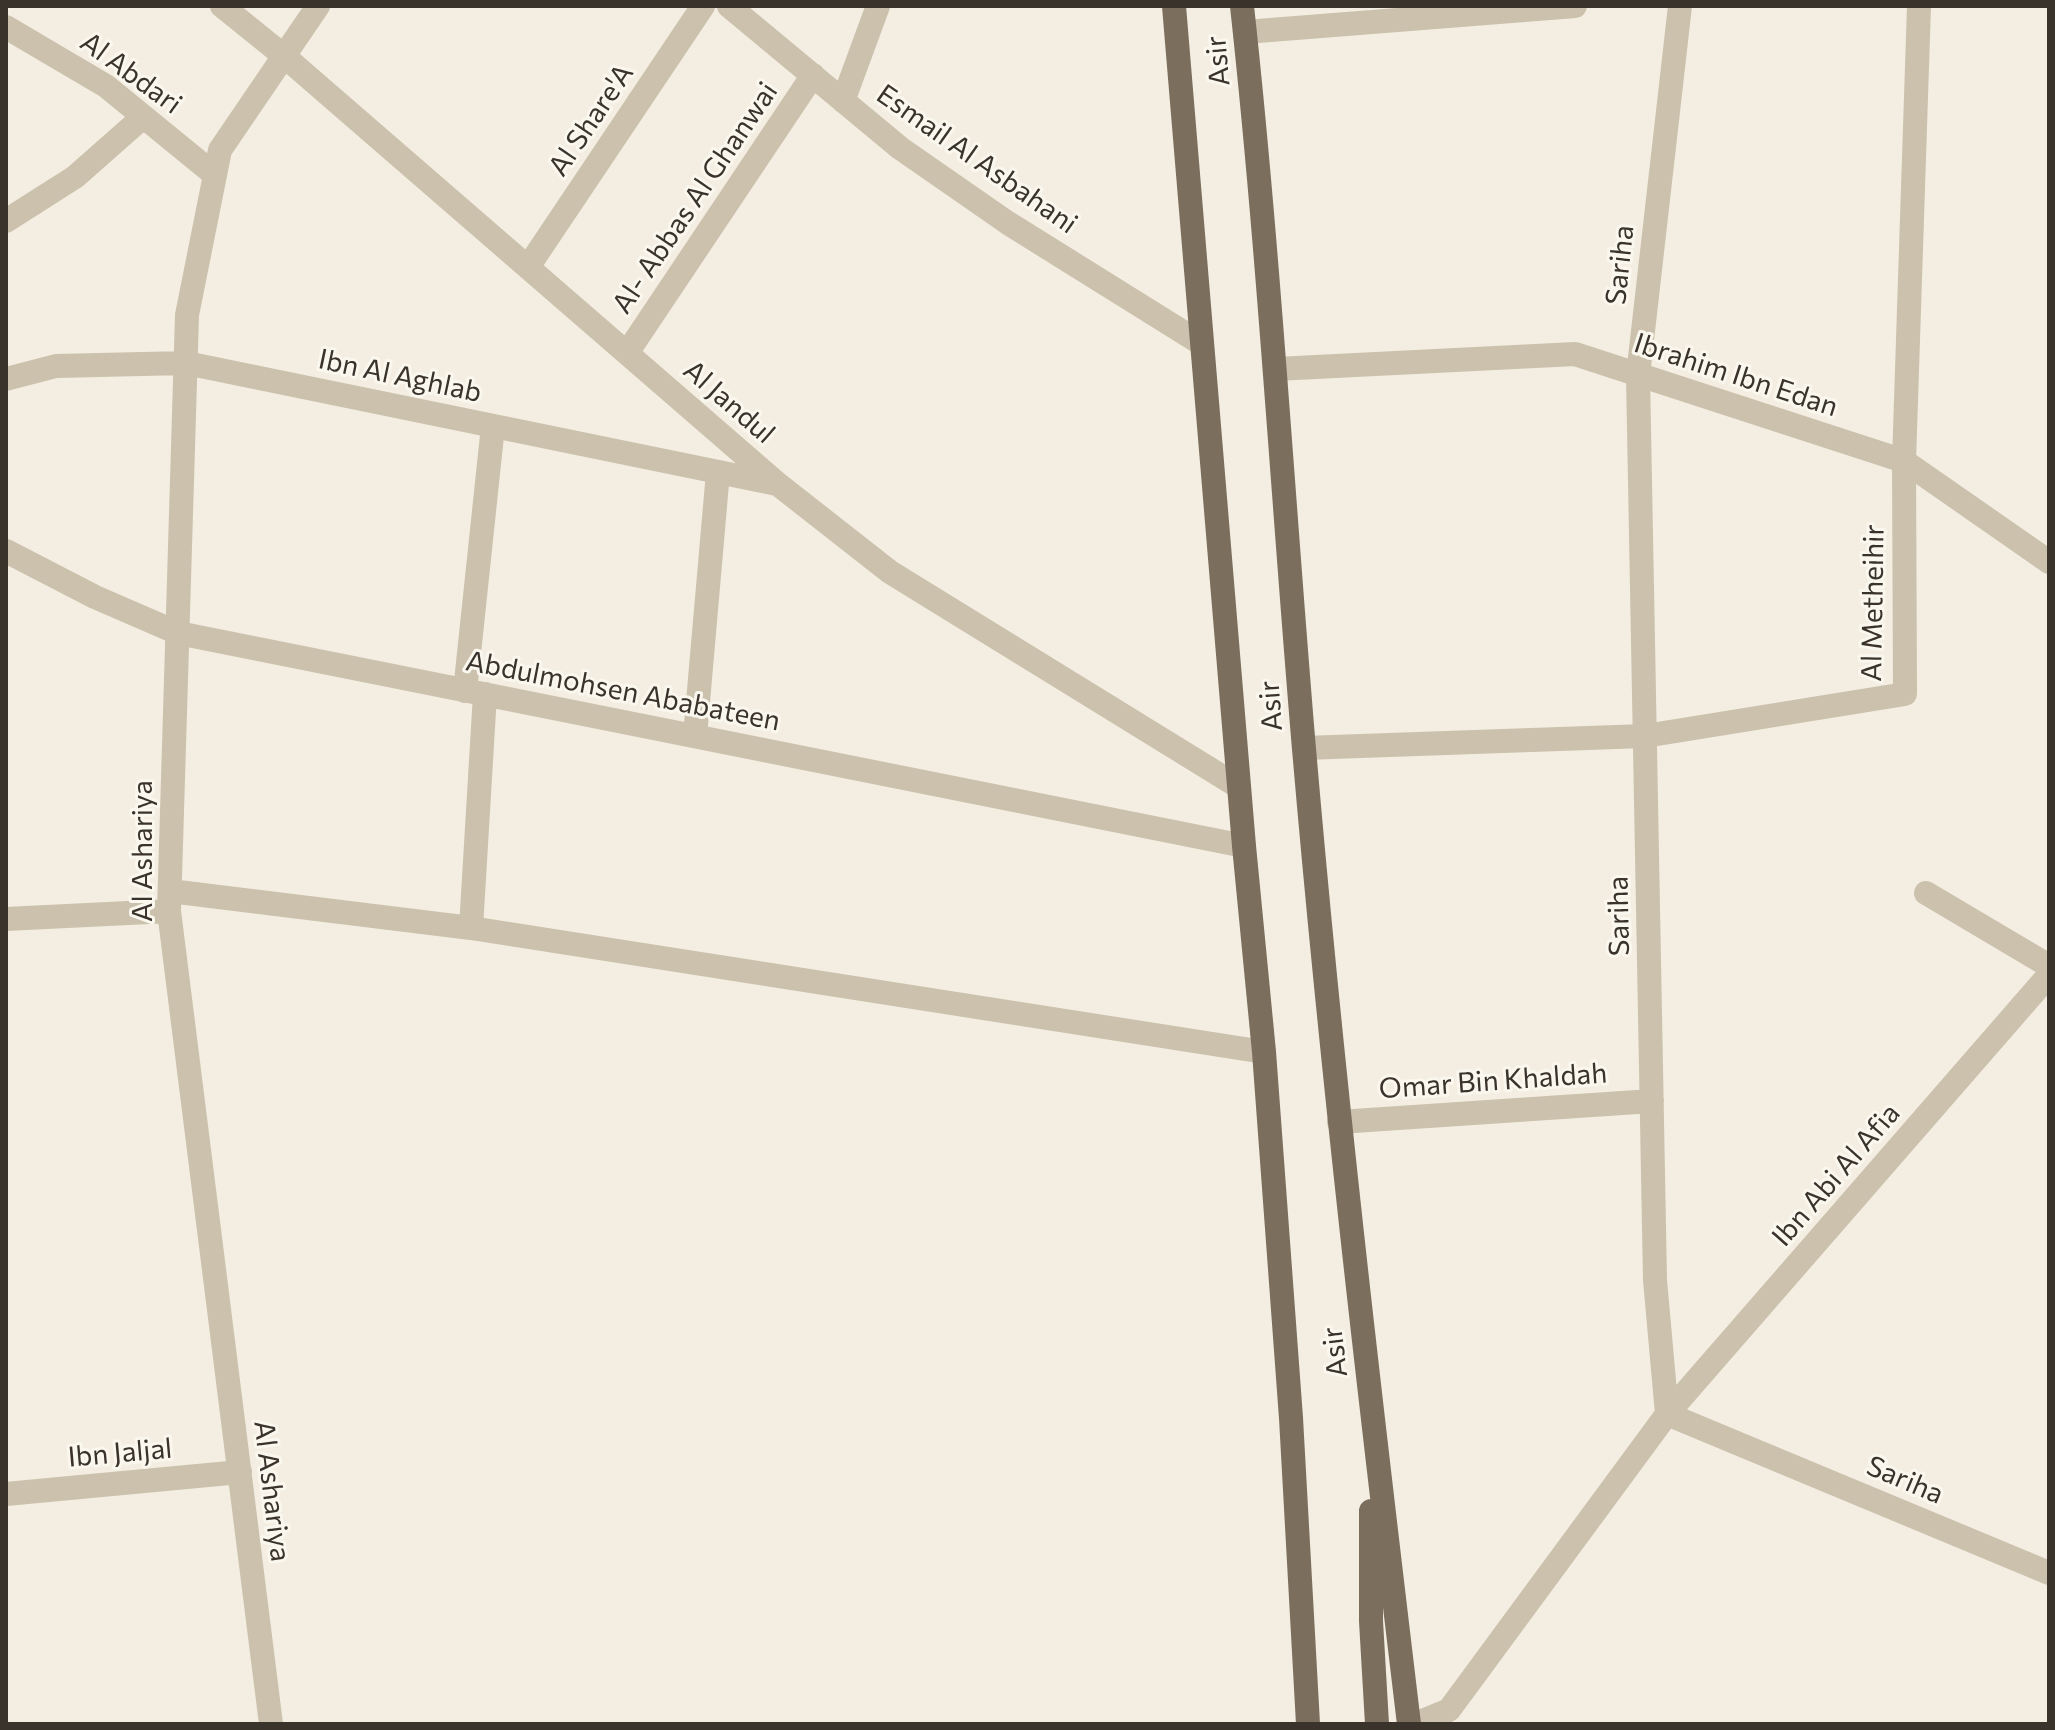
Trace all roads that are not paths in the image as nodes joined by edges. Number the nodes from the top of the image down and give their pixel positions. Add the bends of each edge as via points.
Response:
1 (222, 6) edge
2 (318, 6) edge
3 (703, 6) edge
4 (729, 6) edge
5 (878, 6) edge
6 (1174, 6) edge
7 (1242, 6) edge
8 (1575, 6) edge
9 (1680, 6) edge
10 (1919, 6) edge
11 (1546, 8) edge
12 (6, 27) edge
13 (1245, 32) junction
14 (284, 56) junction
15 (813, 75) junction
16 (843, 101) junction
17 (143, 117) junction
18 (215, 175) junction
19 (6, 221) edge
20 (528, 267) junction
21 (1202, 344) junction
22 (627, 353) junction
23 (186, 363) junction
24 (1276, 369) junction
25 (1638, 375) junction
26 (6, 379) edge
27 (493, 426) junction
28 (1904, 461) junction
29 (718, 472) junction
30 (779, 485) junction
31 (6, 551) edge
32 (2049, 562) edge
33 (178, 633) junction
34 (475, 692) junction
35 (695, 736) junction
36 (1645, 736) junction
37 (1304, 748) junction
38 (1239, 787) junction
39 (1244, 846) junction
40 (1926, 893) dead end
41 (169, 901) junction
42 (6, 919) edge
43 (471, 928) junction
44 (2049, 966) edge
45 (2049, 975) edge
46 (1264, 1052) junction
47 (1652, 1101) junction
48 (1339, 1122) junction
49 (1371, 1400) junction
50 (1667, 1414) junction
51 (240, 1472) junction
52 (6, 1494) edge
53 (2049, 1573) edge
54 (271, 1724) edge
55 (1308, 1724) edge
56 (1377, 1724) edge
57 (1412, 1724) edge

1 - 14 street, Al Jandul
2 - 14 street, Al Ashariya
3 - 20 street, Al Share'A
4 - 15 street, Esmail Al Asbahani
5 - 16 street
6 - 21 main road
7 - 13 main road, Asir
8 - 11 street
9 - 25 street, Sariha
10 - 28 street, Al Metheihir
11 - 13 street
12 - 17 street, Al Abdari via 106,86
13 - 24 main road, Asir
14 - 18 street, Al Ashariya via 220,150
14 - 20 street, Al Jandul
15 - 16 street, Esmail Al Asbahani
15 - 22 street, Al- Abbas Al Ghanwai
16 - 21 street, Esmail Al Asbahani via 1008,223
17 - 18 street, Al Abdari
17 - 19 street via 75,177
18 - 23 street, Al Ashariya via 187,315
20 - 22 street, Al Jandul
21 - 38 main road
22 - 30 street, Al Jandul
23 - 26 street, Ibn Al Aghlab via 56,366
23 - 27 street, Ibn Al Aghlab
23 - 33 street, Al Ashariya
24 - 25 street, Ibrahim Ibn Edan via 1575,354
24 - 37 main road, Asir
25 - 28 street, Ibrahim Ibn Edan
25 - 36 street, Sariha
27 - 29 street, Ibn Al Aghlab
27 - 34 street
28 - 32 street, Ibrahim Ibn Edan
28 - 36 street, Al Metheihir via 1905,694
29 - 30 street, Ibn Al Aghlab
29 - 35 street
30 - 38 street, Al Jandul via 890,572
31 - 33 street, Abdulmohsen Ababateen
33 - 34 street, Abdulmohsen Ababateen
33 - 41 street, Al Ashariya
34 - 35 street, Abdulmohsen Ababateen
34 - 43 street
35 - 39 street, Abdulmohsen Ababateen
36 - 37 street, Al Metheihir
36 - 47 street, Sariha
37 - 48 main road, Asir
38 - 39 main road
39 - 46 main road
40 - 44 street
41 - 42 street
41 - 43 street
41 - 51 street, Al Ashariya
43 - 46 street
45 - 50 street, Ibn Abi Al Afia
46 - 55 main road
47 - 48 street, Omar Bin Khaldah
47 - 50 street, Sariha via 1655,1280
48 - 49 main road, Asir
49 - 56 main road via 1371,1621
49 - 57 main road
50 - 53 street, Sariha
50 - 57 street, Ibn Abi Al Afia via 1449,1710
51 - 52 street, Ibn Jaljal
51 - 54 street, Al Ashariya

